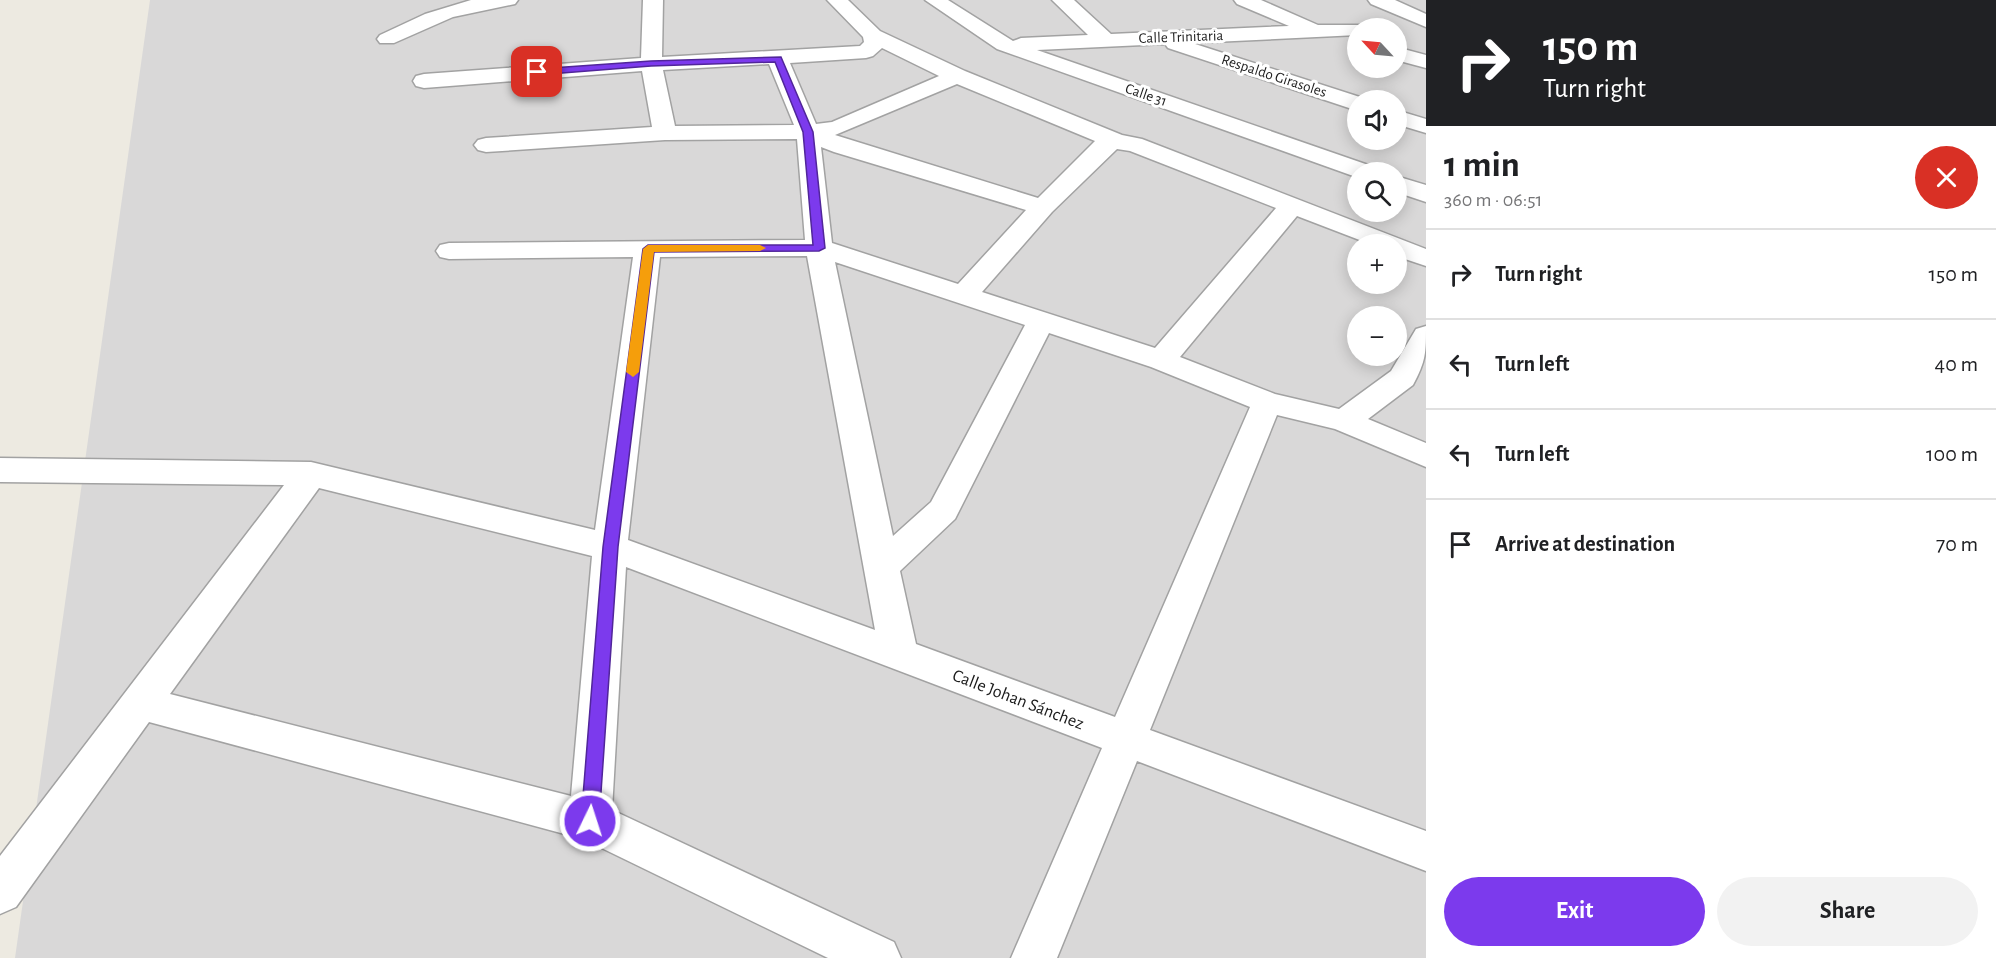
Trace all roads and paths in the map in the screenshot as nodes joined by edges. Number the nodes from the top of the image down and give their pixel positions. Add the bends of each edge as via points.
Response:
1 (508, 0) edge
2 (653, 0) edge
3 (837, 0) edge
4 (934, 0) edge
5 (1062, 0) edge
6 (1244, 0) edge
7 (1378, 0) edge
8 (1426, 21) edge
9 (1426, 26) edge
10 (1407, 27) edge
11 (1347, 30) edge
12 (1319, 31) junction
13 (873, 35) junction
14 (1156, 38) junction
15 (387, 39) dead end
16 (1347, 39) edge
17 (1106, 40) junction
18 (1004, 45) junction
19 (1407, 56) edge
20 (778, 59) junction
21 (1426, 62) edge
22 (651, 64) junction
23 (957, 76) junction
24 (424, 81) dead end
25 (1347, 100) edge
26 (1407, 120) edge
27 (1426, 126) edge
28 (808, 132) junction
29 (665, 133) junction
30 (1117, 142) junction
31 (486, 145) dead end
32 (1347, 166) edge
33 (1407, 187) edge
34 (1426, 194) edge
35 (1293, 204) junction
36 (1043, 207) junction
37 (1367, 234) edge
38 (819, 248) junction
39 (648, 249) junction
40 (1407, 250) edge
41 (449, 251) dead end
42 (1426, 258) edge
43 (964, 295) junction
44 (1041, 321) junction
45 (1426, 335) edge
46 (1161, 360) junction
47 (1267, 402) junction
48 (1344, 421) junction
49 (1426, 456) edge
50 (0, 470) edge
51 (311, 474) junction
52 (610, 547) junction
53 (882, 567) junction
54 (899, 656) junction
55 (141, 703) junction
56 (1125, 740) junction
57 (590, 821) junction
58 (1426, 851) edge
59 (0, 892) edge
60 (878, 958) edge
61 (1034, 958) edge

1 - 15 street via 447,10
2 - 22 street
3 - 13 street
4 - 18 street, Calle 31
5 - 17 street
6 - 12 street
7 - 8 street
9 - 10 street
11 - 12 street, Calle Trinitaria
12 - 14 street, Calle Trinitaria
12 - 16 street
13 - 20 street via 875,44 866,52
13 - 23 street
14 - 17 street, Calle Trinitaria
14 - 25 street, Respaldo Girasoles
17 - 18 street, Calle Trinitaria
18 - 32 street, Calle 31
19 - 21 street
20 - 22 street
20 - 28 street
22 - 24 street
22 - 29 street
23 - 28 street via 837,128
23 - 30 street
26 - 27 street
28 - 29 street
28 - 36 street via 842,147
28 - 38 street
29 - 31 street
30 - 35 street via 1134,144
30 - 36 street via 1105,145
33 - 34 street
35 - 37 street
35 - 46 street
36 - 43 street
38 - 39 street
38 - 43 street
38 - 53 street
39 - 41 street
39 - 52 street
40 - 42 street
43 - 44 street
44 - 46 street
44 - 53 street via 943,510
45 - 48 street via 1402,378
46 - 47 street
47 - 48 street
47 - 56 street
48 - 49 street
50 - 51 street, Calle Johan Sánchez
51 - 52 street, Calle Johan Sánchez
51 - 55 street
52 - 54 street, Calle Johan Sánchez
52 - 57 street
53 - 54 street
54 - 56 street, Calle Johan Sánchez
55 - 57 street
55 - 59 street
56 - 58 street, Calle Johan Sánchez
56 - 61 street
57 - 60 street

